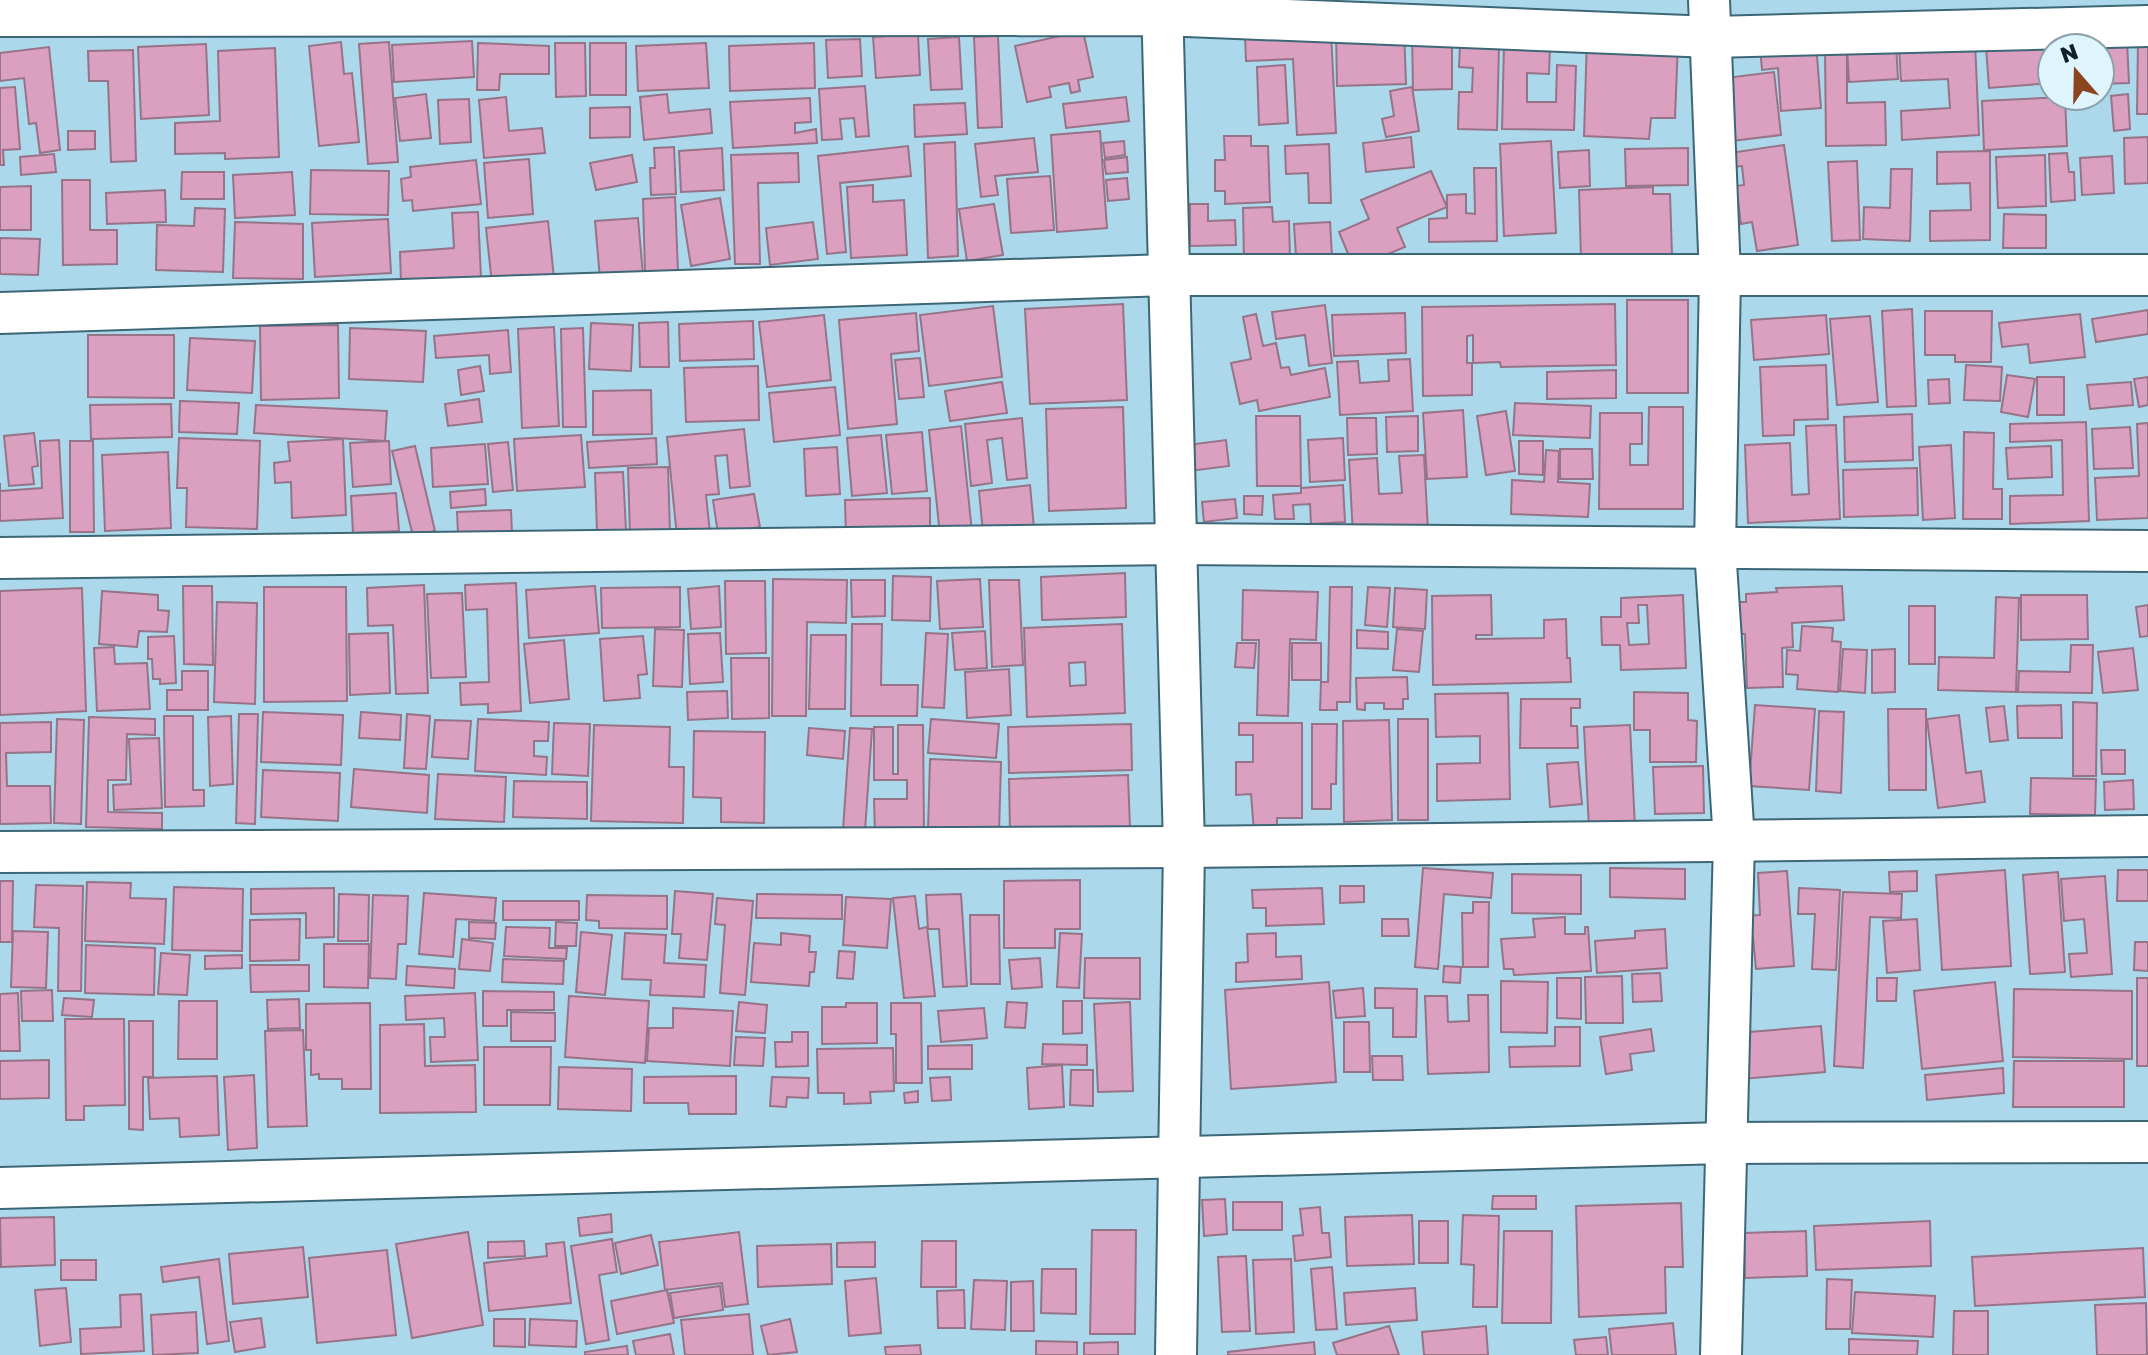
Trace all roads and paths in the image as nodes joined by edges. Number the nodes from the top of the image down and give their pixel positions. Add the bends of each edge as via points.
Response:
1 (1162, 8) edge
2 (0, 16) edge
3 (1711, 18) edge
4 (2148, 26) edge
5 (1168, 275) junction
6 (2148, 275) edge
7 (1720, 276) junction
8 (0, 313) edge
9 (1177, 544) junction
10 (1715, 548) junction
11 (2148, 551) edge
12 (0, 558) edge
13 (2148, 836) edge
14 (1734, 841) junction
15 (1184, 847) junction
16 (0, 852) edge
17 (2148, 1142) edge
18 (1725, 1143) junction
19 (1180, 1156) junction
20 (0, 1188) edge
21 (1176, 1355) edge
22 (1721, 1355) edge

1 - 2 street
1 - 3 street
1 - 5 street
3 - 4 street
3 - 7 street
5 - 7 street
5 - 8 street
5 - 9 street
6 - 7 street
7 - 10 street
9 - 10 street
9 - 12 street
9 - 15 street
10 - 11 street
10 - 14 street
13 - 14 street
14 - 15 street
14 - 18 street
15 - 16 street
15 - 19 street
17 - 18 street
18 - 19 street
18 - 22 street
19 - 20 street
19 - 21 street

